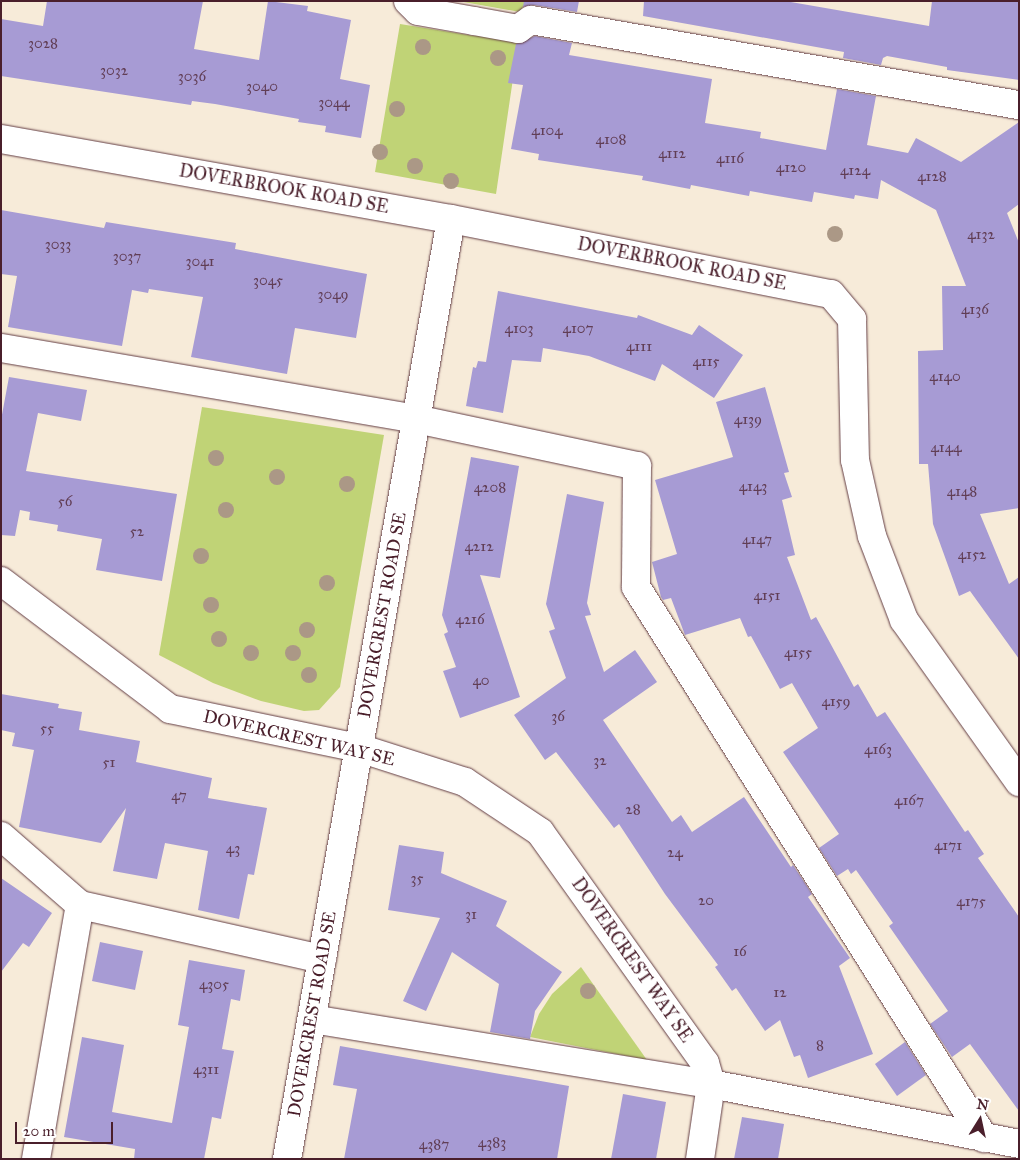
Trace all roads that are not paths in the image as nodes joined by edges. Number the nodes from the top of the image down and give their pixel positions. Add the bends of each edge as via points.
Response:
1 (408, 1) edge
2 (1019, 105) edge
3 (1, 139) edge
4 (451, 219) junction
5 (1, 348) edge
6 (416, 419) junction
7 (1, 581) edge
8 (359, 748) junction
9 (1019, 782) edge
10 (1, 836) edge
11 (80, 905) junction
12 (322, 959) junction
13 (312, 1019) junction
14 (711, 1084) junction
15 (984, 1138) junction
16 (1019, 1144) edge
17 (36, 1159) edge
18 (287, 1159) edge
19 (700, 1159) edge

1 - 2 street via 418,11 518,29 531,20
3 - 4 street, DOVERBROOK ROAD SE
4 - 6 street, DOVERCREST ROAD SE
4 - 9 street, DOVERBROOK ROAD SE via 831,294 852,319 855,460 872,536 904,620
5 - 6 street
6 - 8 street, DOVERCREST ROAD SE
6 - 15 street via 637,466 636,587
7 - 8 street, DOVERCREST WAY SE via 170,709
8 - 12 street, DOVERCREST ROAD SE
8 - 14 street, DOVERCREST WAY SE via 465,782 540,832 705,1064
10 - 11 street
11 - 12 street
11 - 17 street
12 - 13 street, DOVERCREST ROAD SE
13 - 14 street
13 - 18 street, DOVERCREST ROAD SE
14 - 15 street
14 - 19 street, DOVERCREST WAY SE
15 - 16 street

